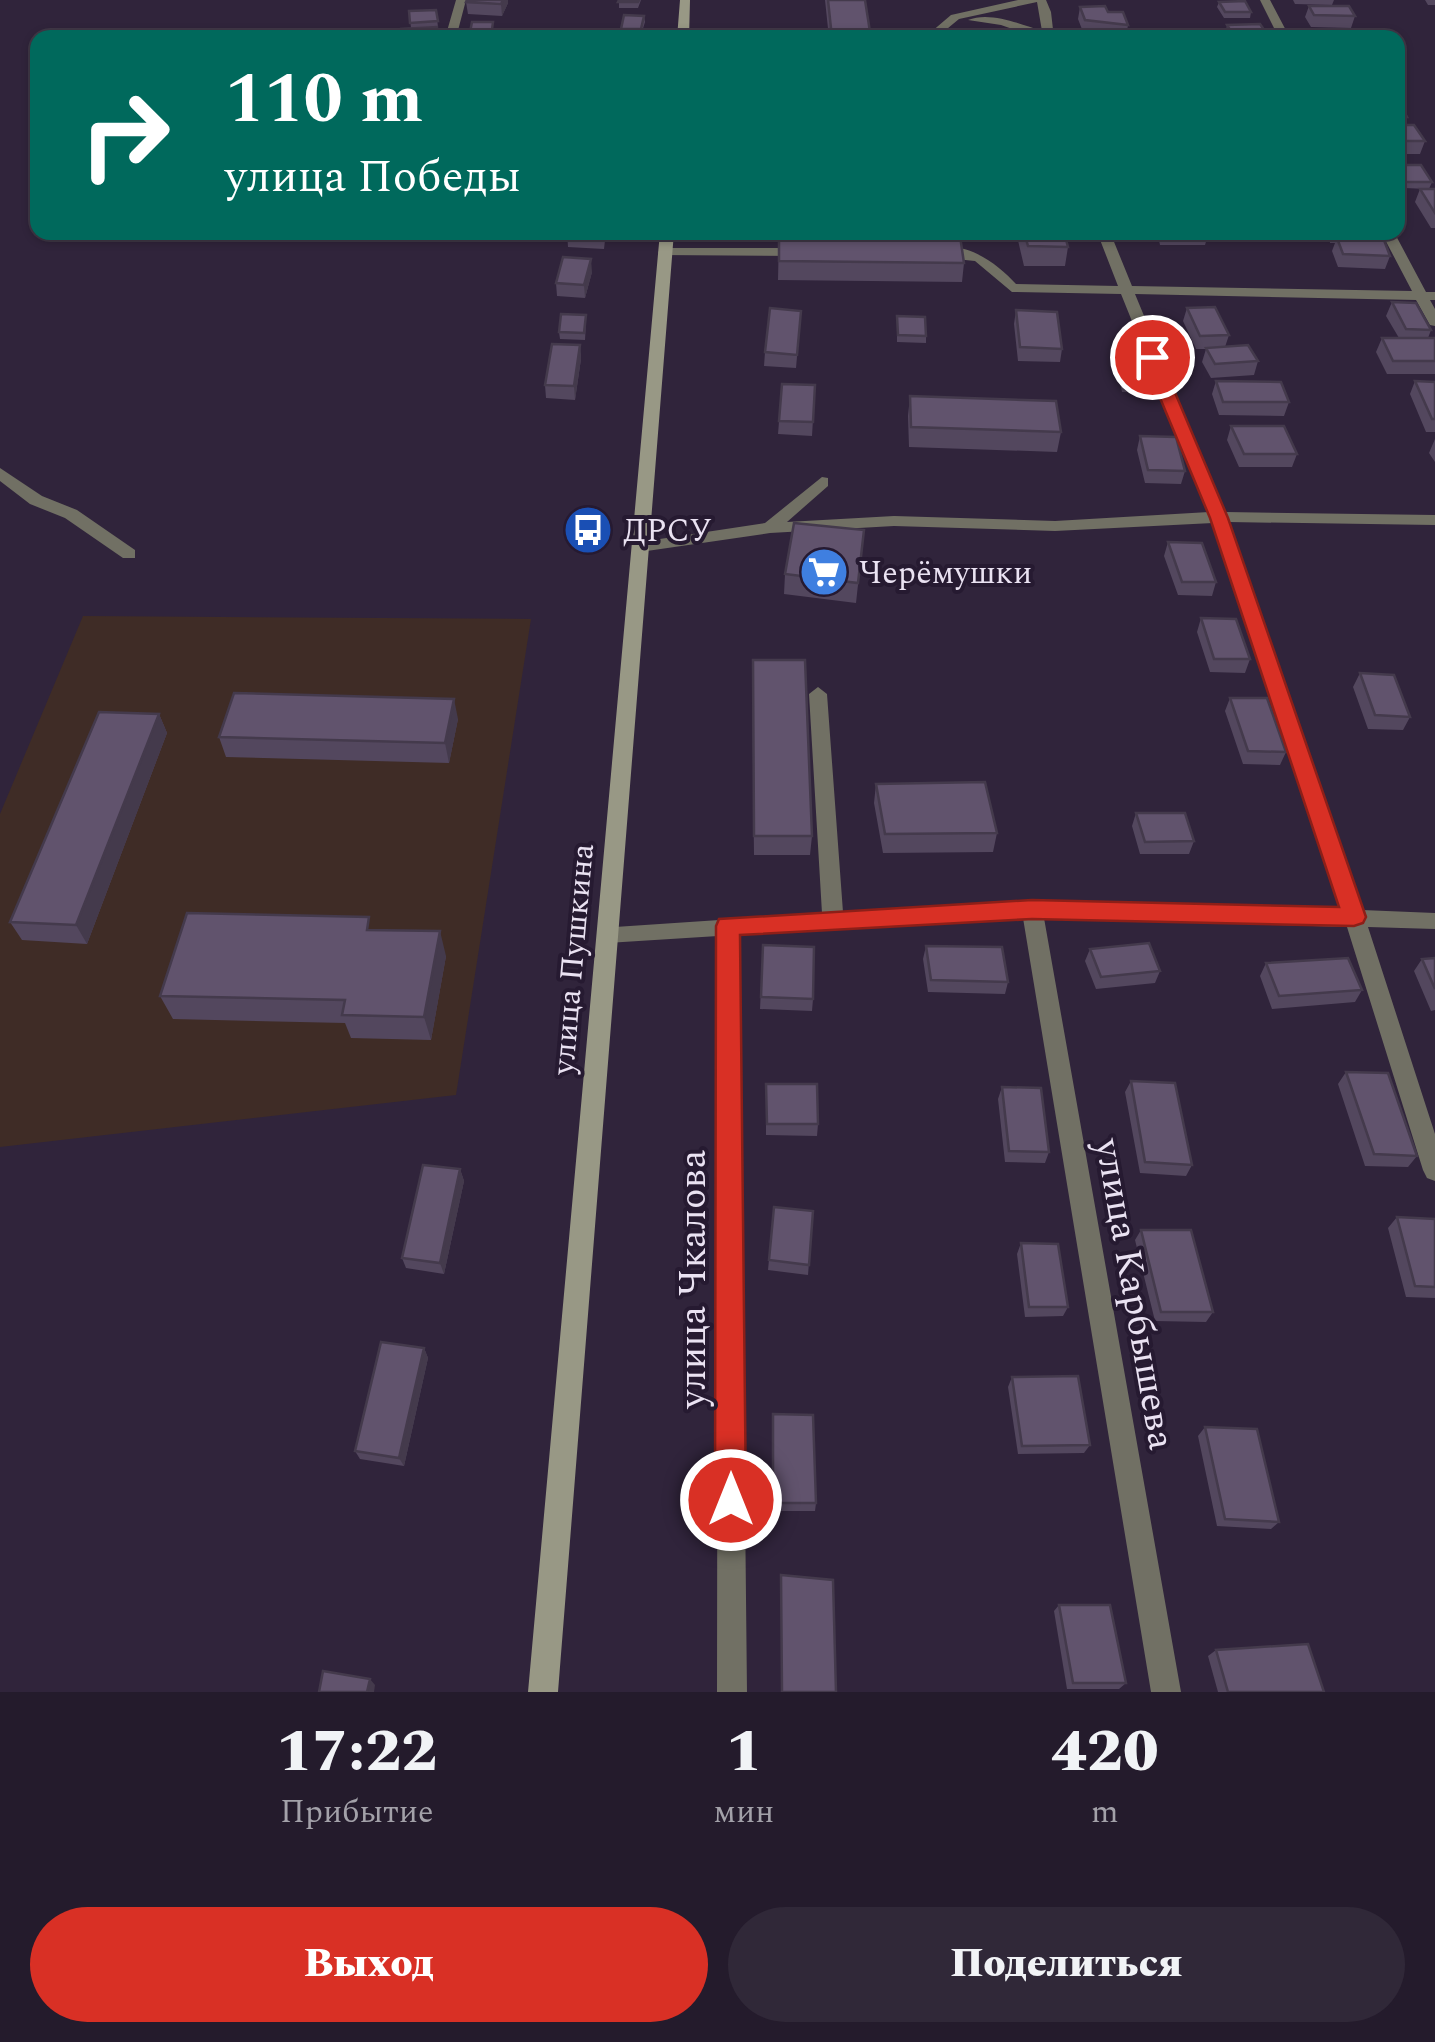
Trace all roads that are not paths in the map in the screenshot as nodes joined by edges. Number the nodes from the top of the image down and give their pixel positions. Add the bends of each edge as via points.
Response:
1 (462, 0) edge
2 (686, 0) edge
3 (1033, 0) edge
4 (1041, 0) edge
5 (1265, 0) edge
6 (951, 20) junction
7 (453, 30) edge
8 (683, 30) edge
9 (939, 30) edge
10 (1027, 30) edge
11 (1047, 30) edge
12 (1281, 30) edge
13 (1106, 240) edge
14 (1392, 240) edge
15 (666, 242) edge
16 (819, 252) edge
17 (913, 252) edge
18 (1125, 293) junction
19 (1428, 296) edge
20 (1435, 322) edge
21 (0, 473) edge
22 (822, 482) dead end
23 (1219, 518) junction
24 (1435, 520) edge
25 (770, 528) junction
26 (640, 547) junction
27 (130, 554) dead end
28 (818, 694) dead end
29 (1032, 910) junction
30 (1354, 917) junction
31 (833, 920) junction
32 (1435, 921) edge
33 (728, 926) junction
34 (607, 934) junction
35 (1435, 1170) edge
36 (543, 1692) edge
37 (732, 1692) edge
38 (1166, 1692) edge

1 - 7 street
2 - 8 main road
3 - 6 street
4 - 11 street
5 - 12 street
6 - 9 street
6 - 10 street
13 - 18 street
14 - 19 street
15 - 16 street
15 - 26 main road, улица Пушкина
17 - 18 street via 968,246 1012,288
18 - 19 street
18 - 23 street
19 - 20 street
21 - 27 street
22 - 25 street
23 - 24 street
23 - 25 street via 1055,526 894,520
23 - 30 street
25 - 26 street
26 - 34 main road, улица Пушкина
28 - 31 street
29 - 30 street
29 - 31 street
29 - 38 street, улица Карбышева
30 - 32 street
30 - 35 street
31 - 33 street
33 - 34 street
33 - 37 street, улица Чкалова
34 - 36 main road, улица Пушкина

